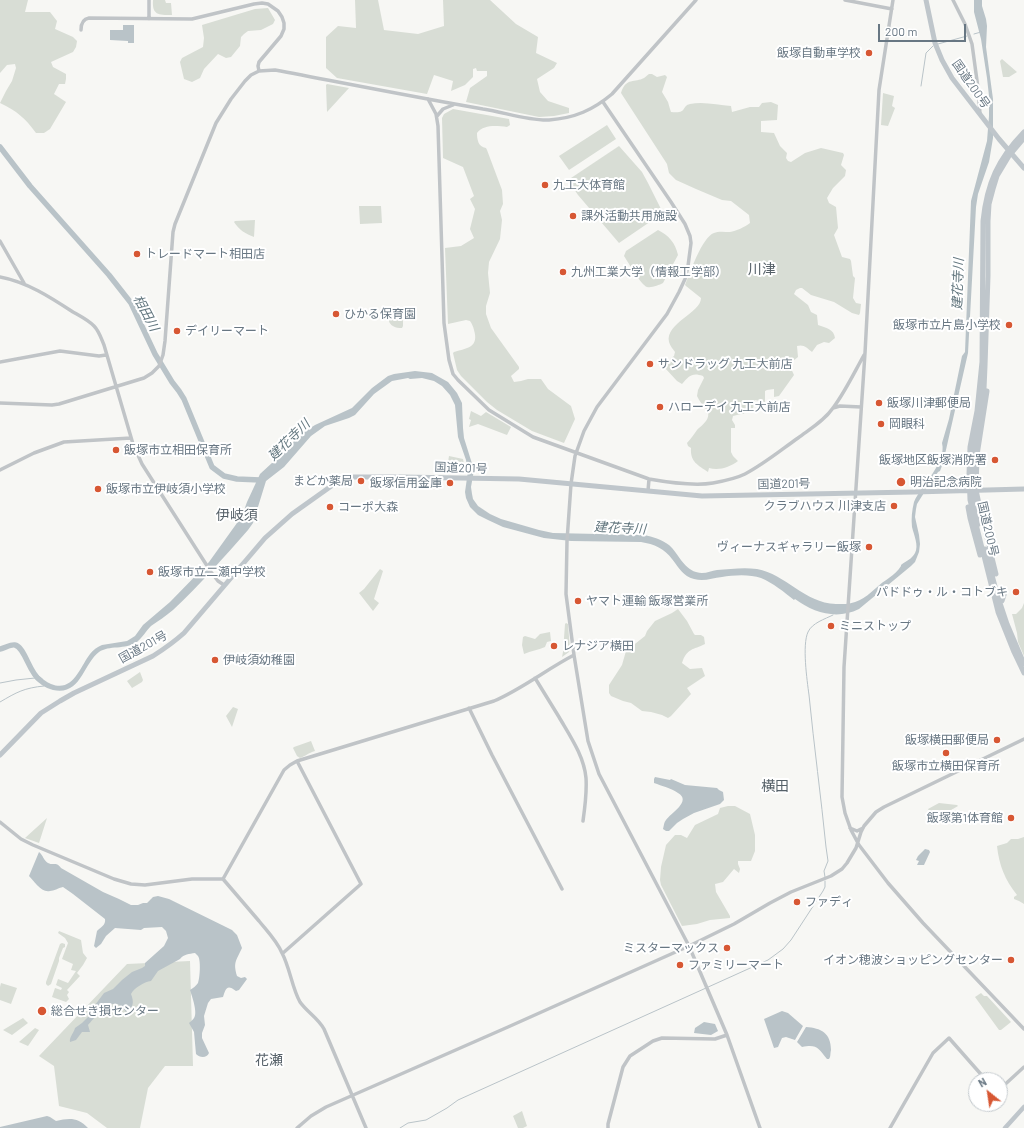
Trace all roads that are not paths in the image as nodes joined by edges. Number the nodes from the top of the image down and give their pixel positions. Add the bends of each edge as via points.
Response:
1 (149, 0) edge
2 (696, 0) edge
3 (845, 0) edge
4 (893, 0) edge
5 (926, 0) edge
6 (953, 0) edge
7 (892, 9) junction
8 (149, 19) junction
9 (81, 30) dead end
10 (259, 72) junction
11 (428, 99) junction
12 (603, 102) junction
13 (455, 104) junction
14 (437, 117) junction
15 (982, 117) junction
16 (1024, 132) edge
17 (1024, 138) edge
18 (1010, 151) junction
19 (1024, 168) edge
20 (0, 241) edge
21 (988, 276) junction
22 (0, 277) edge
23 (24, 283) junction
24 (983, 307) junction
25 (865, 353) junction
26 (106, 356) junction
27 (0, 362) edge
28 (116, 387) junction
29 (0, 403) edge
30 (861, 407) junction
31 (833, 408) junction
32 (978, 411) junction
33 (131, 438) junction
34 (576, 453) junction
35 (0, 470) edge
36 (649, 479) junction
37 (571, 484) junction
38 (1024, 489) edge
39 (966, 490) junction
40 (976, 490) junction
41 (648, 491) junction
42 (855, 493) junction
43 (224, 585) junction
44 (1005, 592) dead end
45 (1002, 601) junction
46 (1016, 651) junction
47 (574, 655) junction
48 (1024, 664) edge
49 (1024, 673) edge
50 (535, 678) junction
51 (469, 708) junction
52 (1024, 739) edge
53 (0, 755) edge
54 (297, 761) junction
55 (582, 821) dead end
56 (0, 822) edge
57 (850, 827) junction
58 (863, 828) junction
59 (858, 843) junction
60 (223, 879) junction
61 (562, 890) dead end
62 (689, 946) junction
63 (283, 953) junction
64 (1024, 1030) edge
65 (726, 1035) junction
66 (1024, 1067) edge
67 (979, 1072) edge
68 (1008, 1082) edge
69 (352, 1095) junction
70 (1024, 1107) edge
71 (297, 1128) edge
72 (366, 1128) edge
73 (608, 1128) edge
74 (760, 1128) edge
75 (890, 1128) edge
76 (1005, 1128) edge

1 - 8 street
2 - 12 street
3 - 7 street
4 - 7 street
5 - 15 highway, 国道200号 via 942,60 952,78
6 - 15 street via 972,44
7 - 25 street via 879,90
8 - 9 street via 89,18 82,22
8 - 10 street via 192,19 254,4 268,4 282,17 284,29 259,62
10 - 11 street via 275,70
10 - 28 street via 245,81 216,123 175,224 162,359 152,373 144,378
11 - 13 street
11 - 14 street
12 - 13 street via 574,116 549,120
12 - 34 street via 685,224 690,236 691,250 684,279 667,314 598,407 584,431
13 - 14 street via 443,109
14 - 34 street via 444,323 453,374 489,410 533,437
15 - 18 highway, 国道200号
16 - 18 highway
17 - 18 highway
18 - 19 highway
18 - 21 highway, 国道200号 via 989,204
18 - 24 highway, 国道200号 via 993,176 985,205
20 - 23 street
21 - 32 highway, 国道200号 via 984,389
21 - 40 highway via 988,375 977,455
22 - 23 street
23 - 26 street via 92,324 101,337
24 - 32 highway, 国道200号
24 - 39 highway via 980,313 978,379 967,452
25 - 30 street
25 - 31 street
26 - 27 street via 60,351
26 - 28 street
28 - 29 street via 52,405
28 - 33 street
30 - 31 street
30 - 42 street
31 - 36 street via 816,425 786,447 738,477 706,484
32 - 46 highway, 国道200号 via 970,447 970,500 998,612
33 - 35 street via 64,442
33 - 43 street via 142,464 211,572
34 - 36 street
34 - 37 street
36 - 41 street
37 - 41 highway, 国道201号
37 - 43 highway, 国道201号 via 519,479 344,478 277,527
37 - 47 street via 566,594
38 - 40 highway, 国道201号
39 - 40 highway, 国道201号
39 - 42 highway, 国道201号
39 - 46 highway via 970,518 990,596 1002,628
40 - 45 highway
41 - 42 highway, 国道201号 via 702,496
42 - 57 street via 844,667 841,786 843,806
43 - 53 highway, 国道201号 via 184,633 165,648 60,700 41,713
44 - 45 highway
45 - 46 highway
46 - 48 highway, 国道200号
46 - 49 highway, 国道200号
47 - 50 street
47 - 62 street via 588,741 599,774
50 - 51 street via 499,698
50 - 55 street via 572,738 583,766 586,777 586,801
51 - 54 street
51 - 61 street
52 - 58 street via 884,807 876,812
54 - 60 street via 284,770
54 - 63 street via 361,884
56 - 60 street via 33,845 131,884 145,886
57 - 58 street via 857,831
57 - 59 street
58 - 59 street
59 - 62 street via 847,863 831,876 780,898
59 - 64 street via 908,907
60 - 63 street via 271,935
62 - 65 street
62 - 69 street
63 - 69 street via 299,1000 322,1025
65 - 73 street via 715,1039 662,1038 630,1056 623,1067
65 - 74 street
66 - 68 street
67 - 75 street via 949,1038 933,1053
69 - 71 street via 317,1111
69 - 72 street
70 - 76 main road

